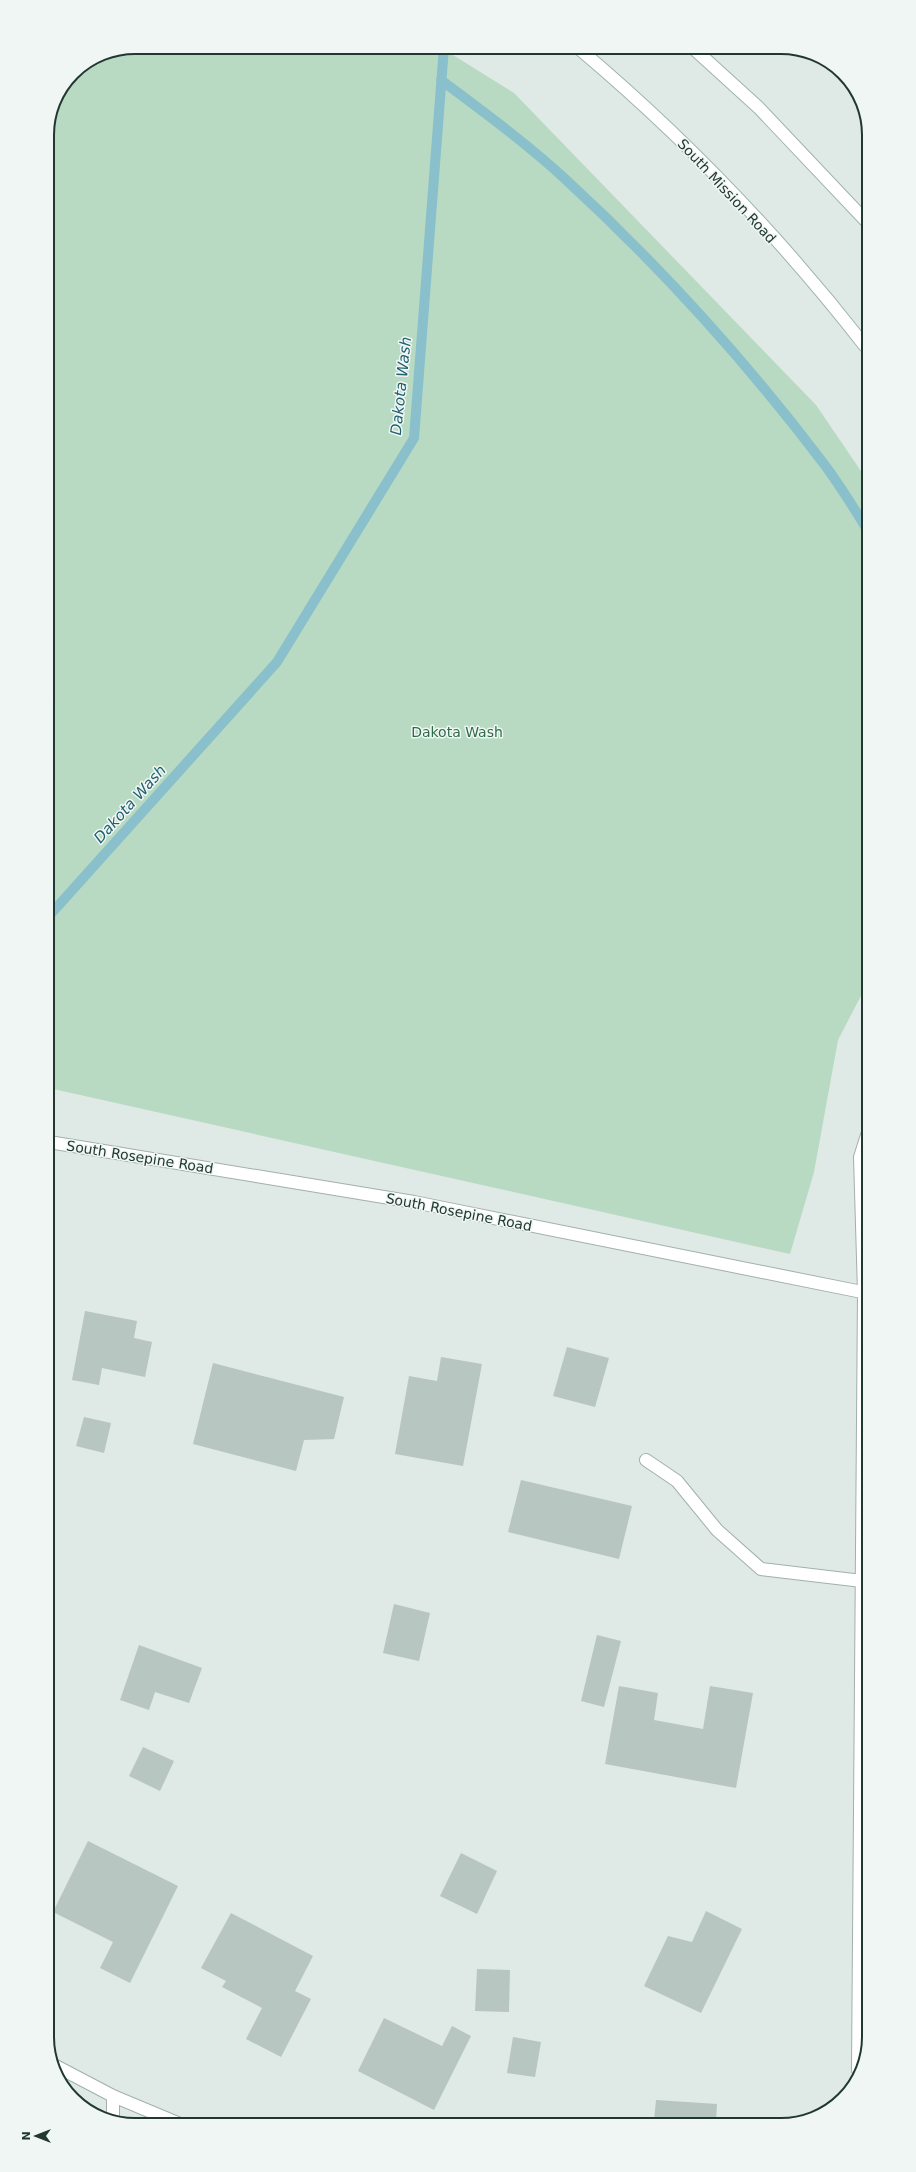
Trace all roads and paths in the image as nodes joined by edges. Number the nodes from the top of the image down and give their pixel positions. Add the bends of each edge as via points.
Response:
1 (589, 54) edge
2 (700, 54) edge
3 (862, 217) edge
4 (862, 342) edge
5 (54, 1143) edge
6 (862, 1150) edge
7 (862, 1202) edge
8 (862, 1292) edge
9 (646, 1460) dead end
10 (862, 1581) edge
11 (862, 1941) edge
12 (858, 2062) edge
13 (60, 2068) edge
14 (113, 2096) junction
15 (113, 2115) edge
16 (166, 2118) edge

1 - 4 street, South Mission Road via 703,161 831,303
2 - 3 street via 759,108
5 - 8 street, South Rosepine Road via 414,1202
6 - 7 street
9 - 10 street via 677,1481 717,1530 761,1570
11 - 12 street
13 - 14 street
14 - 15 street
14 - 16 street

